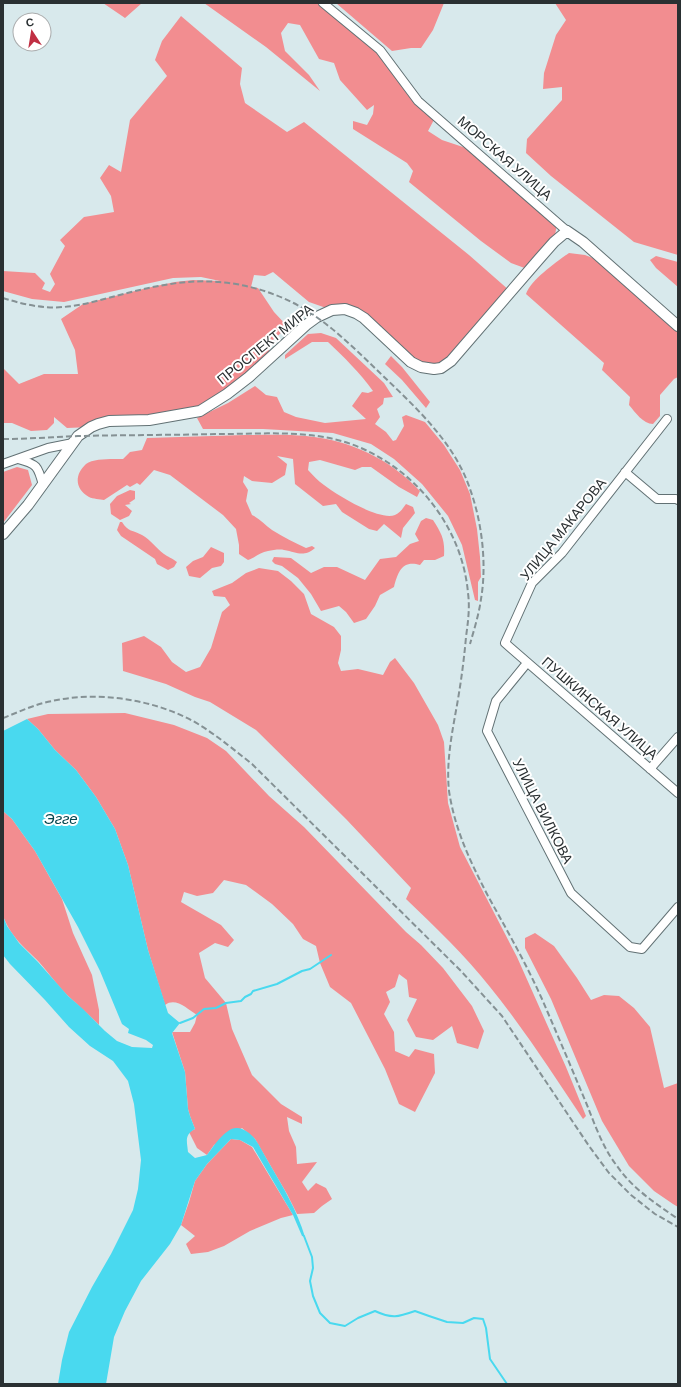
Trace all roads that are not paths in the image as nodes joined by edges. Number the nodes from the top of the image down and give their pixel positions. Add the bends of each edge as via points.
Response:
1 (323, 3) edge
2 (567, 231) junction
3 (678, 326) edge
4 (667, 419) dead end
5 (73, 442) junction
6 (18, 459) junction
7 (3, 464) edge
8 (625, 472) junction
9 (43, 485) junction
10 (678, 500) edge
11 (3, 534) edge
12 (504, 643) joint
13 (527, 663) junction
14 (678, 737) edge
15 (650, 769) junction
16 (678, 793) edge
17 (678, 907) edge

1 - 2 street, МОРСКАЯ УЛИЦА via 380,50 418,101
2 - 3 main road, МОРСКАЯ УЛИЦА via 583,242
2 - 5 main road, ПРОСПЕКТ МИРА via 554,242 451,361 441,368 421,367 411,362 364,318 345,309 332,310 306,325 250,377 200,411 149,420 98,424
4 - 8 street, УЛИЦА МАКАРОВА
5 - 6 street
5 - 9 main road, ПРОСПЕКТ МИРА
6 - 7 street
6 - 9 street via 32,462 40,472
8 - 10 street via 657,500
8 - 12 street, УЛИЦА МАКАРОВА via 562,553 532,583
9 - 11 main road, ПРОСПЕКТ МИРА
12 - 13 street, ПУШКИНСКАЯ УЛИЦА
13 - 15 street, ПУШКИНСКАЯ УЛИЦА
13 - 17 street, УЛИЦА ВИЛКОВА via 496,701 487,731 571,894 630,947 642,950
14 - 15 street
15 - 16 street, ПУШКИНСКАЯ УЛИЦА

